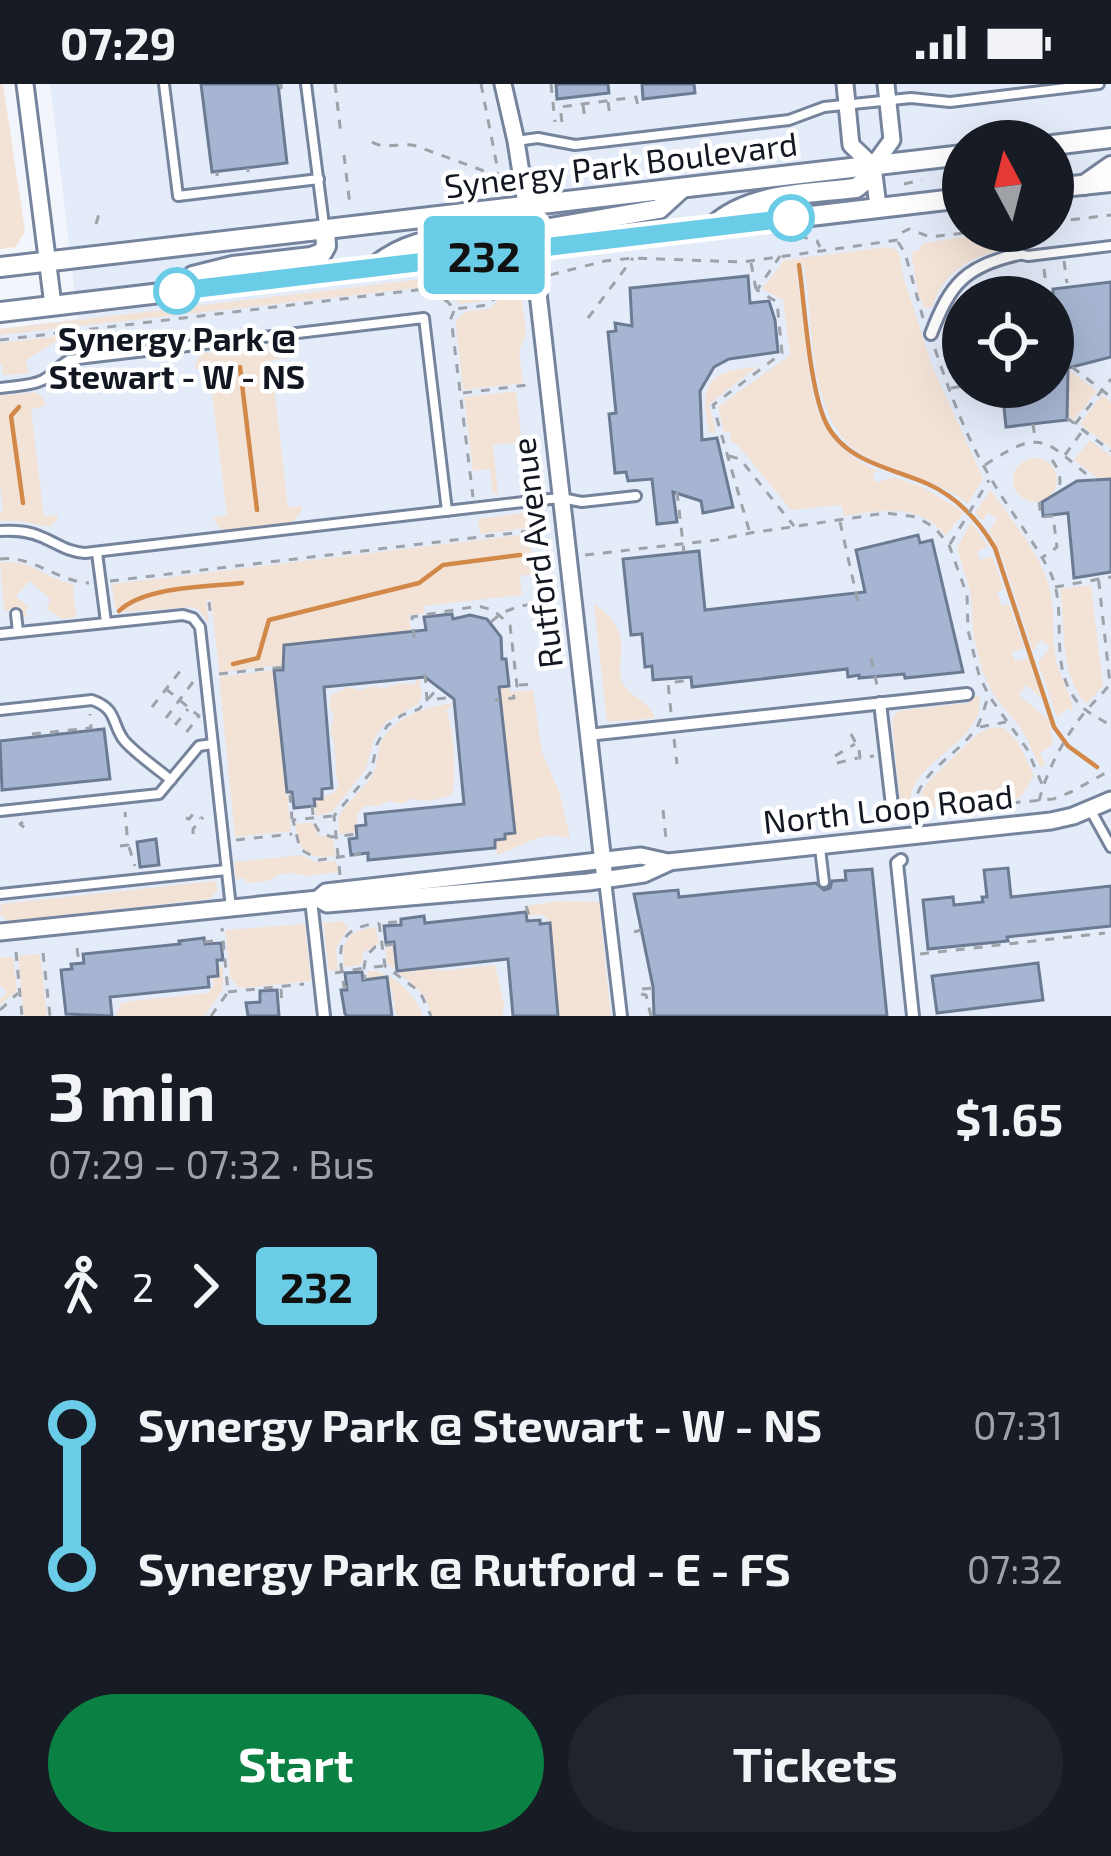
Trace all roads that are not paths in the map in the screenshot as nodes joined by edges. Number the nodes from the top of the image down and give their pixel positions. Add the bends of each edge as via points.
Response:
1 (25, 84) edge
2 (164, 84) edge
3 (307, 84) edge
4 (503, 84) edge
5 (845, 84) edge
6 (1099, 84) edge
7 (886, 92) edge
8 (847, 105) junction
9 (1111, 138) edge
10 (516, 141) junction
11 (1074, 142) edge
12 (942, 158) edge
13 (872, 166) junction
14 (1111, 166) edge
15 (319, 179) junction
16 (1111, 182) edge
17 (1084, 185) junction
18 (1074, 186) edge
19 (682, 188) junction
20 (942, 200) edge
21 (526, 206) junction
22 (878, 207) junction
23 (712, 227) junction
24 (325, 230) junction
25 (1111, 246) edge
26 (533, 249) junction
27 (1015, 252) edge
28 (1018, 254) junction
29 (47, 262) junction
30 (0, 267) edge
31 (372, 268) junction
32 (177, 291) junction
33 (53, 305) junction
34 (0, 312) edge
35 (931, 334) road end
36 (0, 388) edge
37 (636, 496) dead end
38 (561, 498) junction
39 (447, 512) junction
40 (0, 531) edge
41 (97, 553) junction
42 (16, 614) dead end
43 (106, 623) junction
44 (19, 632) junction
45 (0, 634) edge
46 (967, 694) dead end
47 (880, 703) junction
48 (0, 710) edge
49 (588, 735) junction
50 (212, 744) junction
51 (171, 780) junction
52 (1111, 800) edge
53 (1090, 809) junction
54 (0, 811) edge
55 (893, 814) road end
56 (820, 847) junction
57 (1111, 847) edge
58 (603, 860) junction
59 (901, 860) dead end
60 (668, 862) junction
61 (226, 870) junction
62 (605, 880) junction
63 (824, 882) dead end
64 (0, 894) edge
65 (314, 899) junction
66 (231, 908) junction
67 (0, 932) edge
68 (324, 1016) edge
69 (621, 1016) edge
70 (913, 1016) edge

1 - 29 street
2 - 15 lane via 178,196
3 - 15 lane
4 - 10 street, Rutford Avenue
5 - 8 street
6 - 7 lane via 950,103
7 - 8 lane
7 - 13 street via 892,140
8 - 10 lane via 789,120 575,145
8 - 13 street via 851,145
9 - 11 street
10 - 21 street, Rutford Avenue
12 - 13 street, Synergy Park Boulevard
13 - 19 street, Synergy Park Boulevard
13 - 22 street
13 - 23 street via 856,188 743,206
14 - 17 street
15 - 24 lane
16 - 17 street
17 - 18 street
19 - 21 street, Synergy Park Boulevard
19 - 26 street via 659,209 544,229
20 - 22 street
21 - 24 street, Synergy Park Boulevard
21 - 26 street, Rutford Avenue
21 - 31 street via 516,225 415,243
22 - 23 street
23 - 26 street
24 - 29 street, Synergy Park Boulevard
24 - 32 street via 322,253 193,276
25 - 28 lane
26 - 31 street
26 - 38 street, Rutford Avenue
27 - 28 lane
28 - 35 street via 961,278
29 - 30 street, Synergy Park Boulevard
29 - 33 street
31 - 32 street
32 - 33 street
33 - 34 street
36 - 39 lane via 37,383 69,360 424,318
37 - 38 lane
38 - 39 lane
38 - 49 street, Rutford Avenue
39 - 41 lane
40 - 41 lane
41 - 43 lane
42 - 44 lane
43 - 44 lane
43 - 50 lane via 193,618
44 - 45 lane
46 - 47 street
47 - 49 street
47 - 55 street
48 - 51 lane via 100,702 123,739
49 - 58 street, Rutford Avenue
50 - 51 lane via 200,746
50 - 61 lane
51 - 54 lane via 159,794
52 - 53 street, North Loop Road
53 - 56 street, North Loop Road via 1051,821
53 - 57 lane
56 - 60 street, North Loop Road
56 - 63 lane
58 - 60 street, North Loop Road
58 - 62 street, Rutford Avenue
58 - 65 street, North Loop Road
59 - 70 street
60 - 62 street, North Loop Road
61 - 64 lane
61 - 66 lane
62 - 65 street, North Loop Road
62 - 69 street, Rutford Avenue
65 - 66 street, North Loop Road
65 - 68 street
66 - 67 street, North Loop Road

